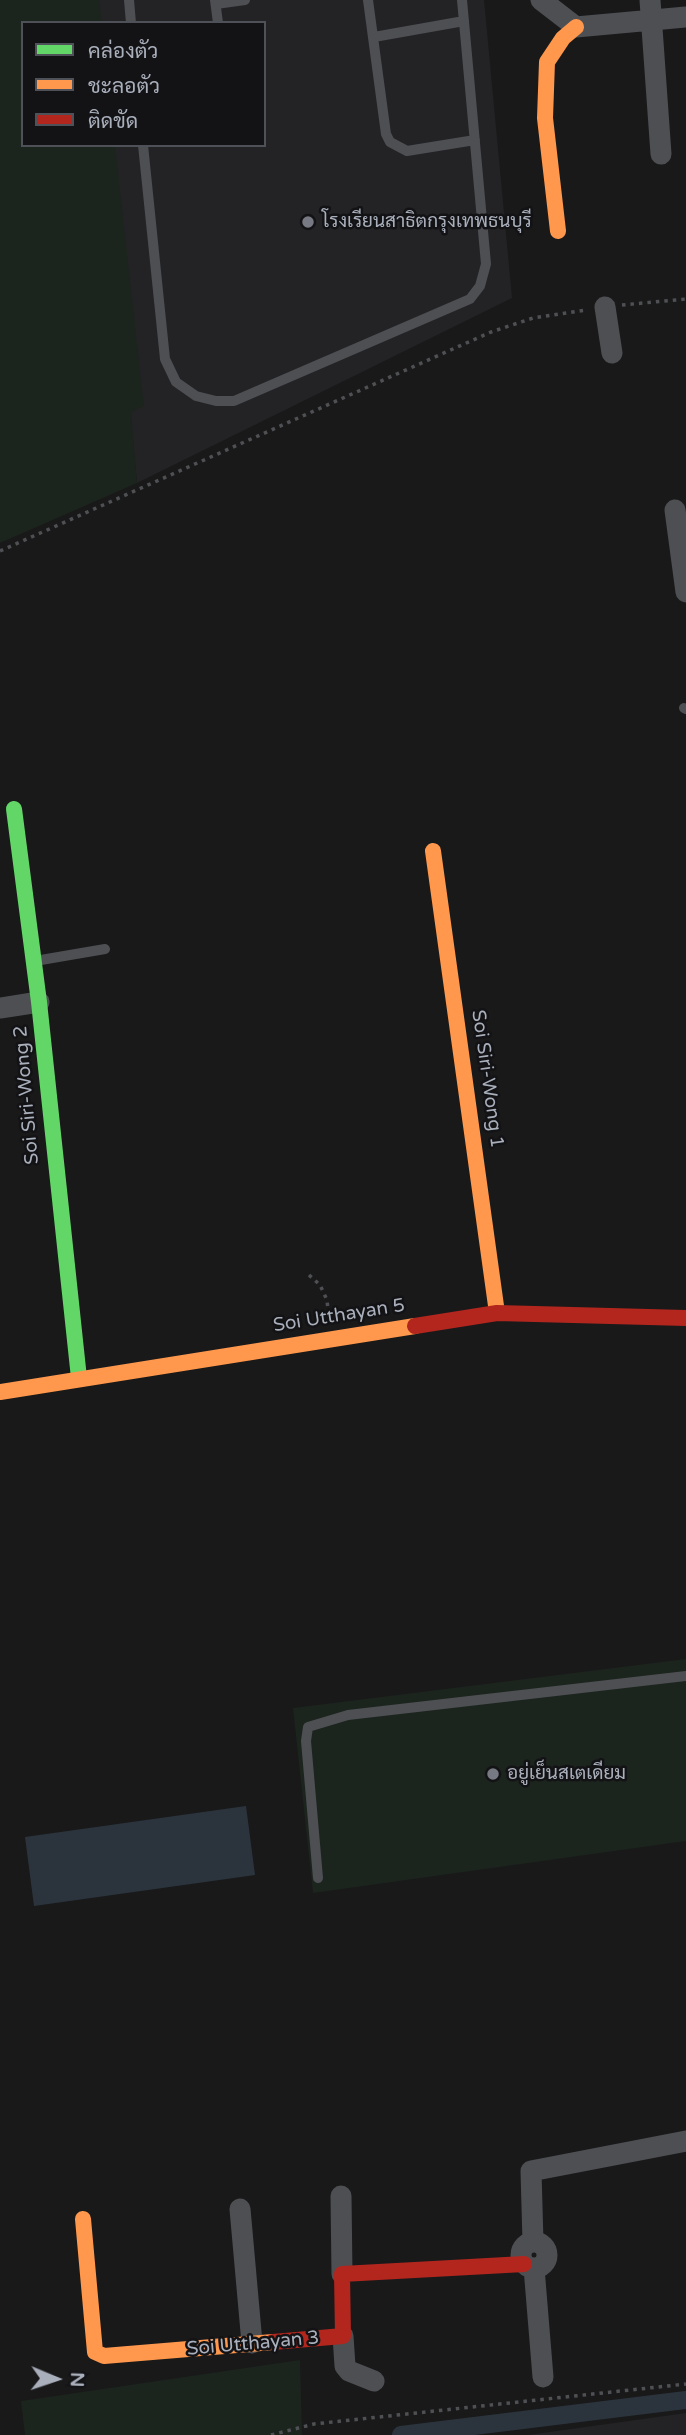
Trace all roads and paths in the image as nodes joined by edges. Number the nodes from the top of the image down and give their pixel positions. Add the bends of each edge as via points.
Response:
1 (128, 0) edge
2 (245, 0) edge
3 (368, 0) edge
4 (462, 0) edge
5 (541, 0) edge
6 (215, 2) edge
7 (652, 10) edge
8 (686, 17) edge
9 (131, 21) edge
10 (218, 21) edge
11 (464, 21) junction
12 (576, 27) junction
13 (374, 37) junction
14 (475, 140) junction
15 (143, 147) edge
16 (660, 154) dead end
17 (558, 231) dead end
18 (686, 299) edge
19 (605, 307) junction
20 (612, 353) dead end
21 (675, 510) dead end
22 (0, 551) edge
23 (686, 592) edge
24 (14, 809) dead end
25 (433, 850) dead end
26 (105, 949) dead end
27 (34, 961) junction
28 (39, 1002) junction
29 (0, 1007) edge
30 (309, 1275) dead end
31 (498, 1313) junction
32 (686, 1318) edge
33 (331, 1338) junction
34 (79, 1378) junction
35 (0, 1392) edge
36 (686, 1676) edge
37 (318, 1878) dead end
38 (686, 2141) edge
39 (341, 2196) dead end
40 (240, 2209) dead end
41 (83, 2219) dead end
42 (529, 2266) junction
43 (342, 2274) junction
44 (343, 2336) junction
45 (252, 2343) junction
46 (543, 2377) dead end
47 (374, 2381) dead end
48 (686, 2384) edge
49 (271, 2435) edge

1 - 9 lane
2 - 6 lane
3 - 13 lane
4 - 11 lane
5 - 12 street
6 - 10 lane
7 - 8 street
7 - 12 street
7 - 16 street
11 - 13 lane
11 - 14 lane
12 - 17 street via 547,62 545,118
13 - 14 lane via 390,142 407,151
14 - 15 lane via 486,264 480,286 470,299 234,401 196,396 176,382 165,359
18 - 19 path
19 - 20 street
19 - 22 path via 533,318 491,332
21 - 23 street
24 - 27 street, Soi Siri-Wong 2
25 - 31 street, Soi Siri-Wong 1
26 - 27 lane
27 - 28 street, Soi Siri-Wong 2
28 - 29 street
28 - 34 street, Soi Siri-Wong 2
30 - 33 path via 327,1300
31 - 32 street, Soi Utthayan 5
31 - 33 street, Soi Utthayan 5
33 - 34 street, Soi Utthayan 5
34 - 35 street, Soi Utthayan 5
36 - 37 lane via 348,1715 308,1727
38 - 42 street via 531,2171 533,2242 520,2256
39 - 43 street
40 - 45 street
41 - 45 street, Soi Utthayan 3 via 95,2352 114,2356
42 - 43 street
42 - 46 street
43 - 44 street, Soi Utthayan 3
44 - 45 street, Soi Utthayan 3
44 - 47 street via 345,2366
48 - 49 path via 314,2424

